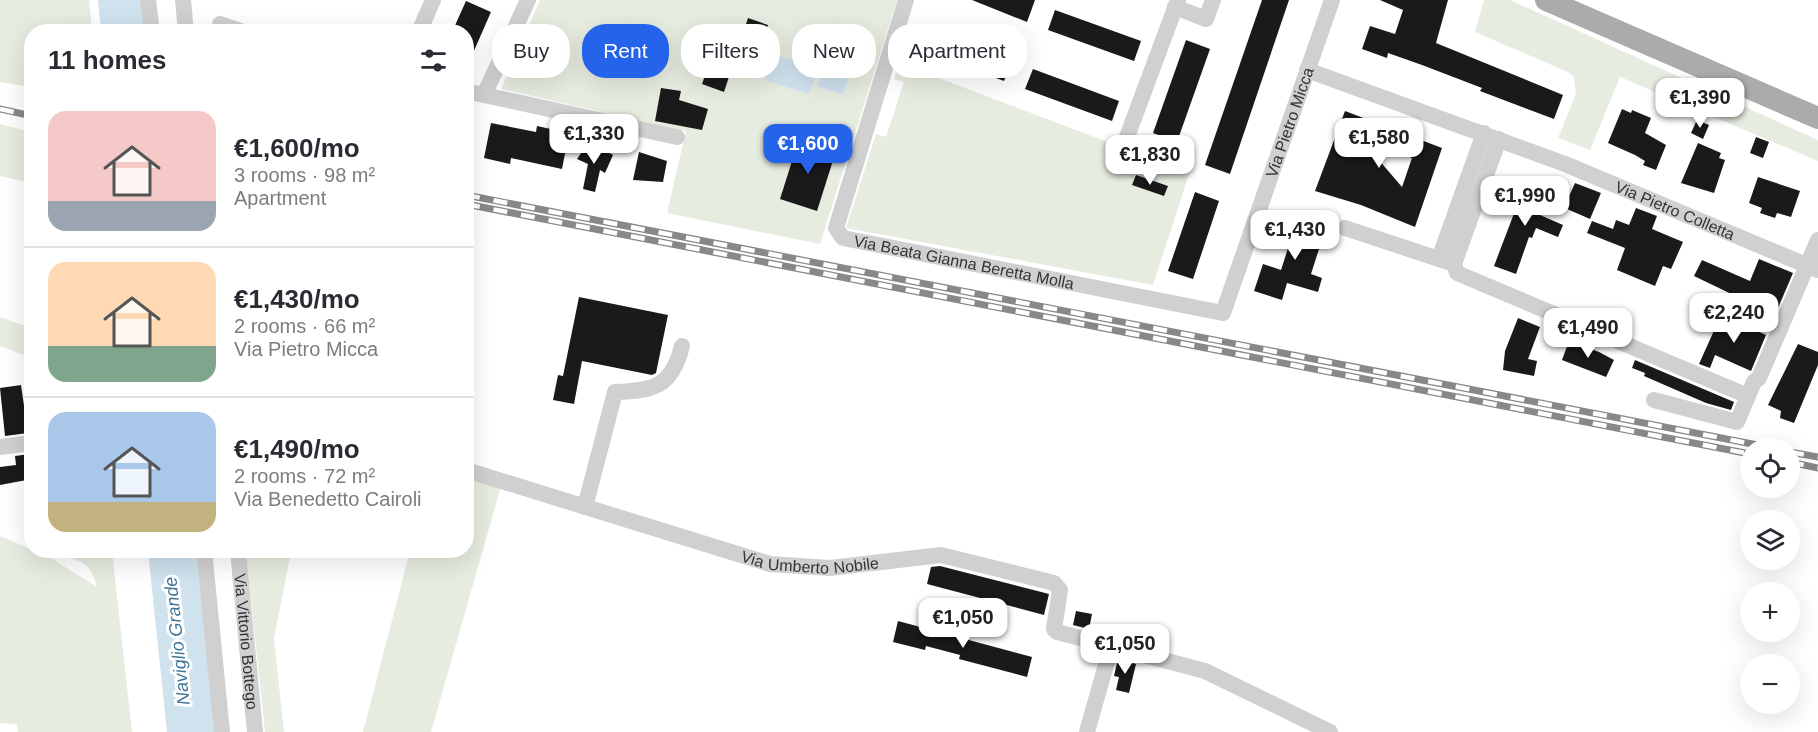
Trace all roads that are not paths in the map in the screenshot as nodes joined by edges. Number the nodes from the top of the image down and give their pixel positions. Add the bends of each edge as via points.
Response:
1 (148, 0) edge
2 (183, 0) edge
3 (433, 0) edge
4 (528, 0) edge
5 (906, 0) edge
6 (1213, 0) edge
7 (1332, 0) edge
8 (1546, 0) edge
9 (1176, 4) edge
10 (151, 24) edge
11 (185, 24) edge
12 (422, 24) edge
13 (1307, 70) junction
14 (474, 93) edge
15 (484, 95) junction
16 (1817, 118) edge
17 (1491, 136) junction
18 (677, 138) dead end
19 (1124, 145) dead end
20 (1345, 228) dead end
21 (1818, 240) edge
22 (1446, 262) junction
23 (1812, 268) edge
24 (1223, 313) joint
25 (682, 346) dead end
26 (1748, 396) junction
27 (1654, 400) dead end
28 (24, 445) edge
29 (0, 447) edge
30 (474, 472) edge
31 (585, 507) junction
32 (205, 558) edge
33 (239, 558) edge
34 (1111, 647) junction
35 (222, 732) edge
36 (255, 732) edge
37 (1087, 732) edge
38 (1330, 732) edge

1 - 10 street
2 - 11 street
3 - 12 street
4 - 15 street
5 - 24 street, Via Beata Gianna Beretta Molla via 836,228 843,238
6 - 9 street via 1206,19
7 - 13 street, Via Pietro Micca
8 - 16 main road
9 - 19 street
13 - 17 street, Via Pietro Colletta
13 - 24 street, Via Pietro Micca
14 - 15 street
15 - 18 street
17 - 22 street
17 - 23 street, Via Pietro Colletta
20 - 22 street
21 - 23 street
22 - 26 street via 1457,273 1525,304
23 - 26 street
25 - 31 street via 677,365 665,382 639,391 615,392
26 - 27 street via 1737,422
28 - 29 street
30 - 31 street, Via Umberto Nobile
31 - 34 street, Via Umberto Nobile via 770,564 830,568 941,555 1054,583 1060,590 1054,629
32 - 35 street
33 - 36 street, Via Vittorio Bottego
34 - 37 street
34 - 38 street via 1205,671

